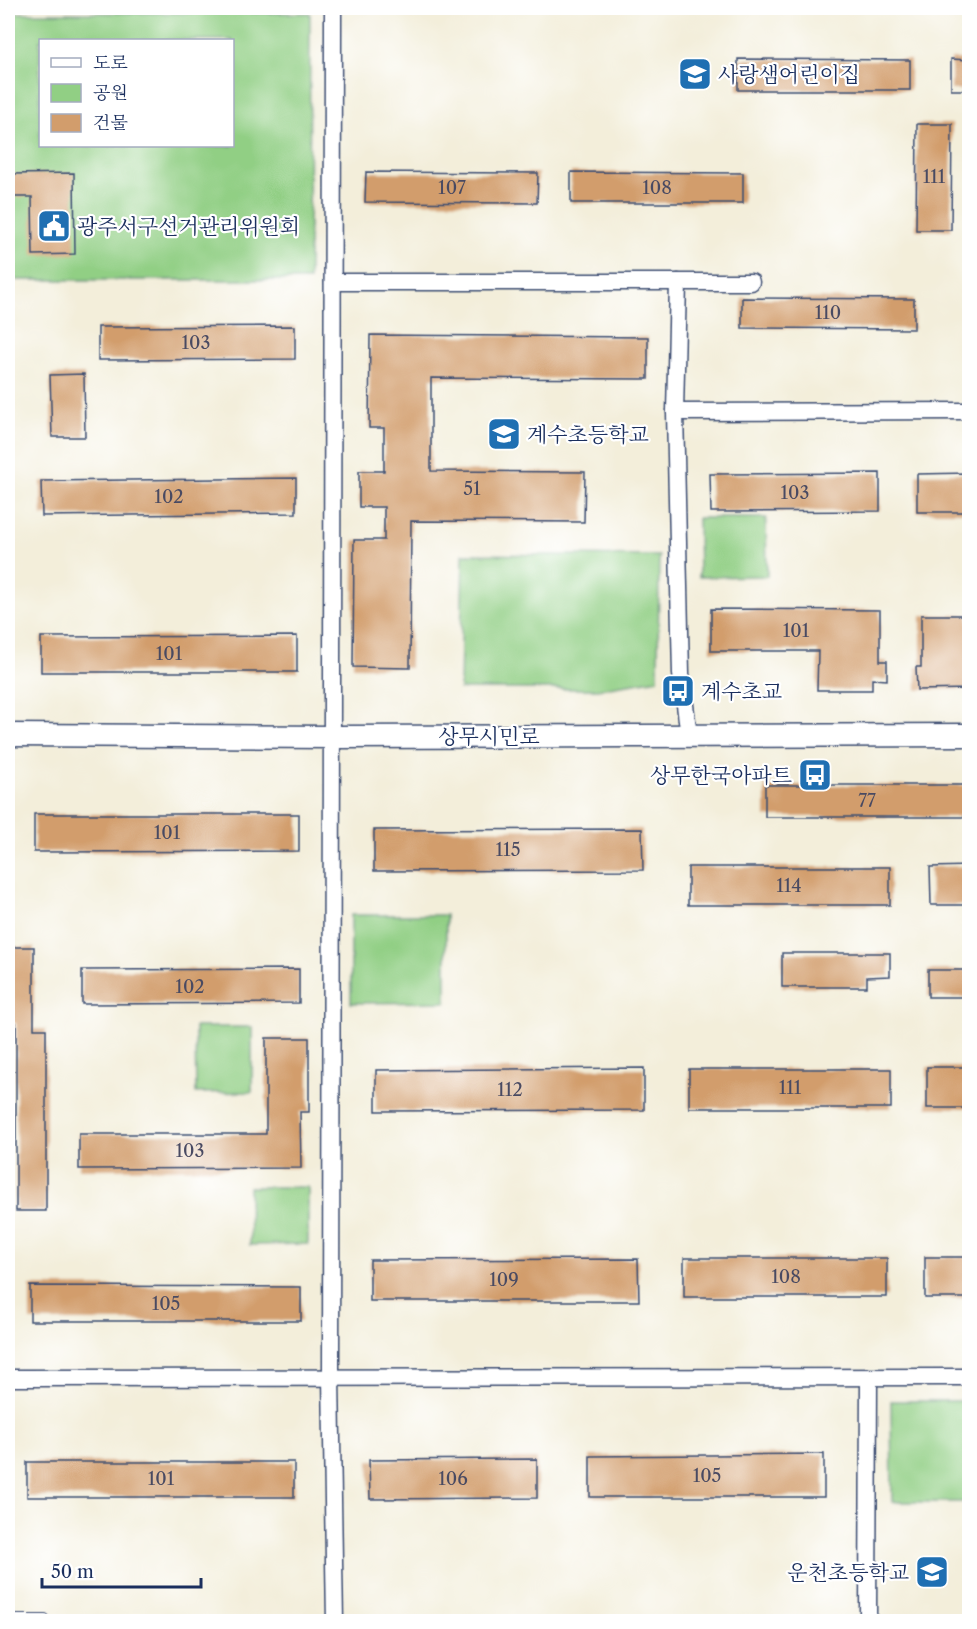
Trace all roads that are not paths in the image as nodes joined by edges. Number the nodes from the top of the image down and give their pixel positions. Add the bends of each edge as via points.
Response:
1 (333, 8) edge
2 (333, 282) junction
3 (678, 282) junction
4 (751, 282) dead end
5 (969, 411) edge
6 (675, 412) junction
7 (8, 735) edge
8 (969, 735) edge
9 (689, 736) junction
10 (333, 737) junction
11 (331, 1377) junction
12 (969, 1377) edge
13 (8, 1378) edge
14 (869, 1378) junction
15 (8, 1619) edge
16 (45, 1619) dead end
17 (335, 1622) edge
18 (868, 1622) edge

1 - 2 street
2 - 3 street
2 - 10 street
3 - 4 street
3 - 6 street
5 - 6 street
6 - 9 street via 681,674
7 - 10 street, 상무시민로
8 - 9 street, 상무시민로
9 - 10 street, 상무시민로
10 - 11 street
11 - 13 street
11 - 14 street
11 - 17 street
12 - 14 street
14 - 18 street
15 - 16 lane

